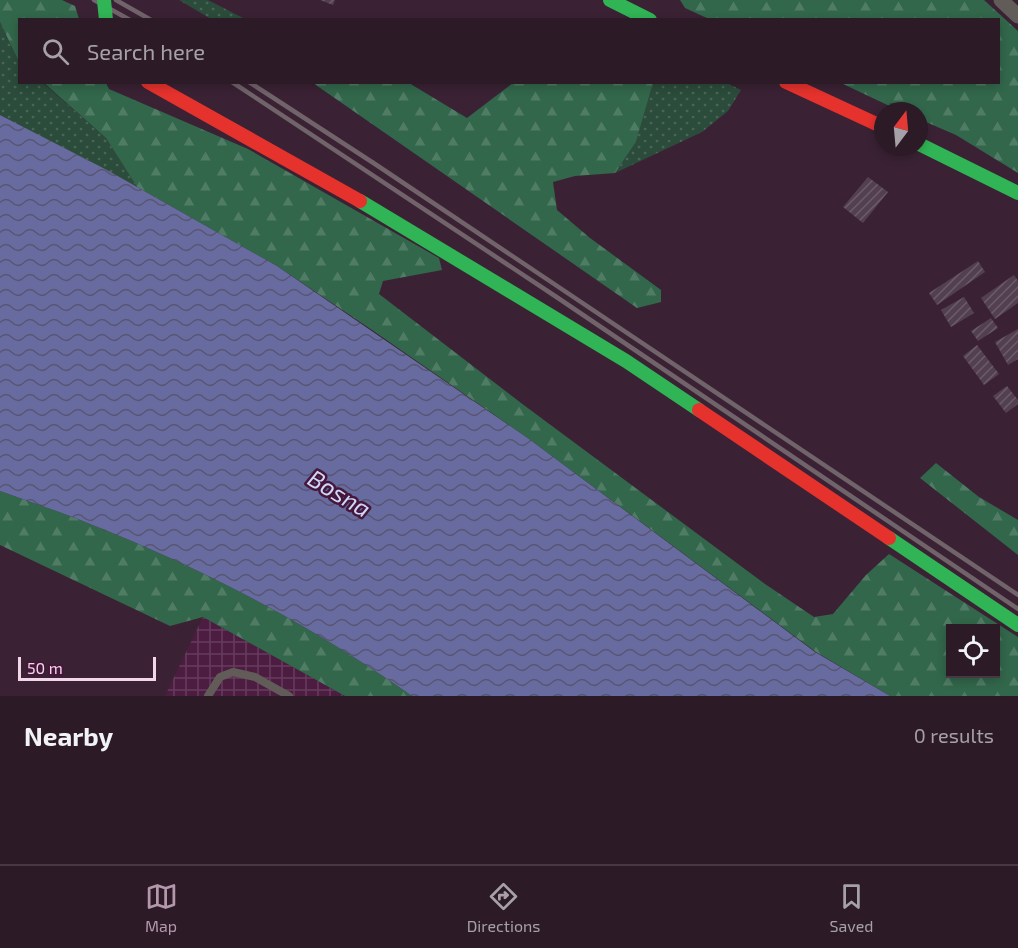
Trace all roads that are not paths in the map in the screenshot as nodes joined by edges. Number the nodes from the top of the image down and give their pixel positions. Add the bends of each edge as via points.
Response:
1 (104, 0) edge
2 (610, 0) edge
3 (1001, 0) edge
4 (1018, 16) edge
5 (106, 18) edge
6 (646, 18) edge
7 (152, 84) edge
8 (790, 84) edge
9 (874, 123) edge
10 (928, 148) edge
11 (1018, 193) edge
12 (1018, 626) edge
13 (208, 696) edge
14 (289, 696) edge

1 - 5 street, bridge
2 - 6 street
3 - 4 street
7 - 12 street via 366,204 626,361
8 - 9 street
10 - 11 street
13 - 14 lane via 220,676 233,672 255,678

